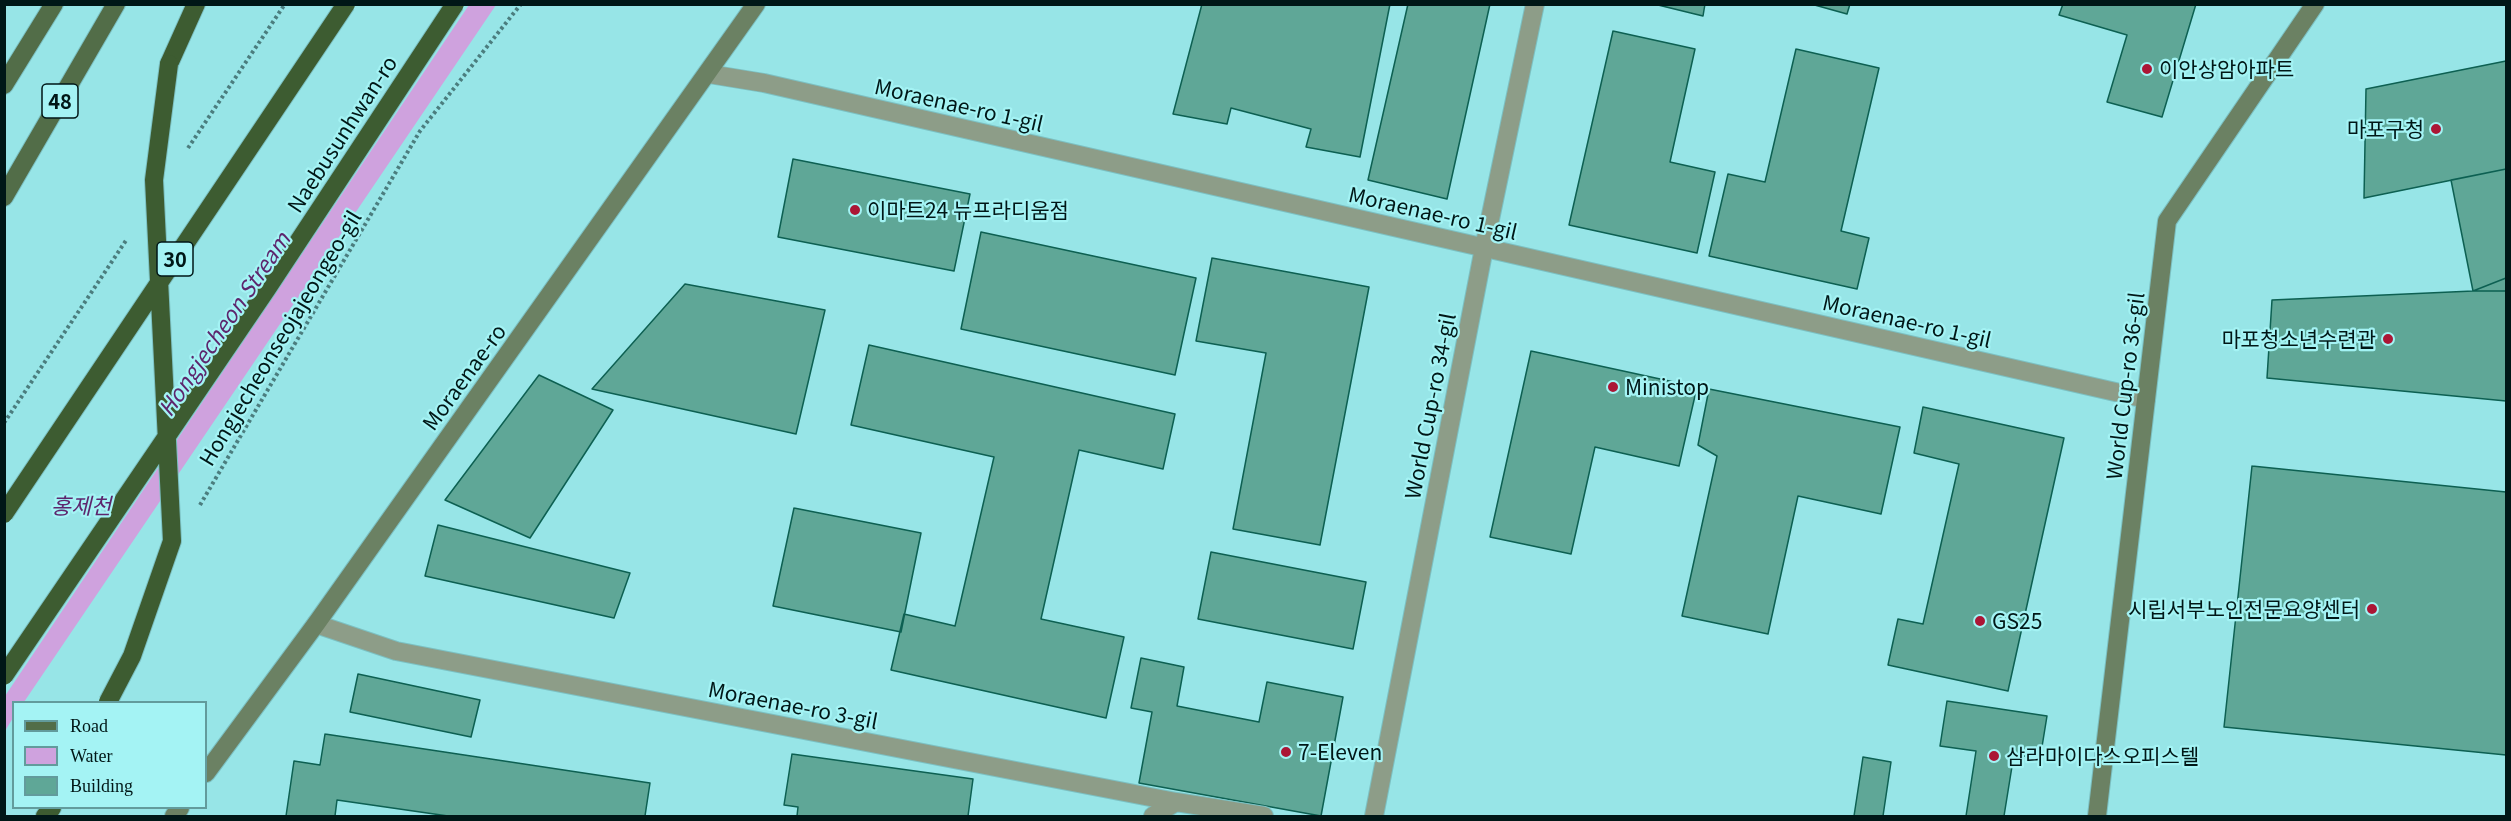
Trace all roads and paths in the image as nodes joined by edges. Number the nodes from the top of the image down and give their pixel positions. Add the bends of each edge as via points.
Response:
1 (54, 4) edge
2 (116, 4) edge
3 (196, 4) edge
4 (346, 4) edge
5 (455, 4) edge
6 (521, 4) edge
7 (756, 4) edge
8 (1535, 4) edge
9 (2314, 4) edge
10 (709, 74) junction
11 (4, 85) edge
12 (4, 197) edge
13 (1484, 248) junction
14 (2146, 399) junction
15 (199, 506) dead end
16 (4, 514) edge
17 (316, 624) junction
18 (4, 676) edge
19 (109, 701) edge
20 (207, 772) edge
21 (1176, 802) junction
22 (1153, 816) edge
23 (1264, 816) edge
24 (1374, 816) edge
25 (2097, 816) edge

1 - 11 main road
2 - 12 main road, 48
3 - 19 highway, bridge via 170,64 154,180 172,541 132,656
4 - 16 highway, 30, bridge
5 - 18 highway, Naebusunhwan-ro, bridge
6 - 15 path, Hongjecheonseojajeongeo-gil via 420,131
7 - 10 main road, Moraenae-ro
8 - 13 street, World Cup-ro 34-gil
9 - 14 main road, World Cup-ro 36-gil via 2167,221
10 - 13 street, Moraenae-ro 1-gil via 764,83
10 - 17 main road, Moraenae-ro
13 - 14 street, Moraenae-ro 1-gil
13 - 24 street, World Cup-ro 34-gil
14 - 25 main road, World Cup-ro 36-gil
17 - 20 main road, Moraenae-ro
17 - 21 street, Moraenae-ro 3-gil via 396,651
21 - 22 street
21 - 23 street, Moraenae-ro 3-gil

